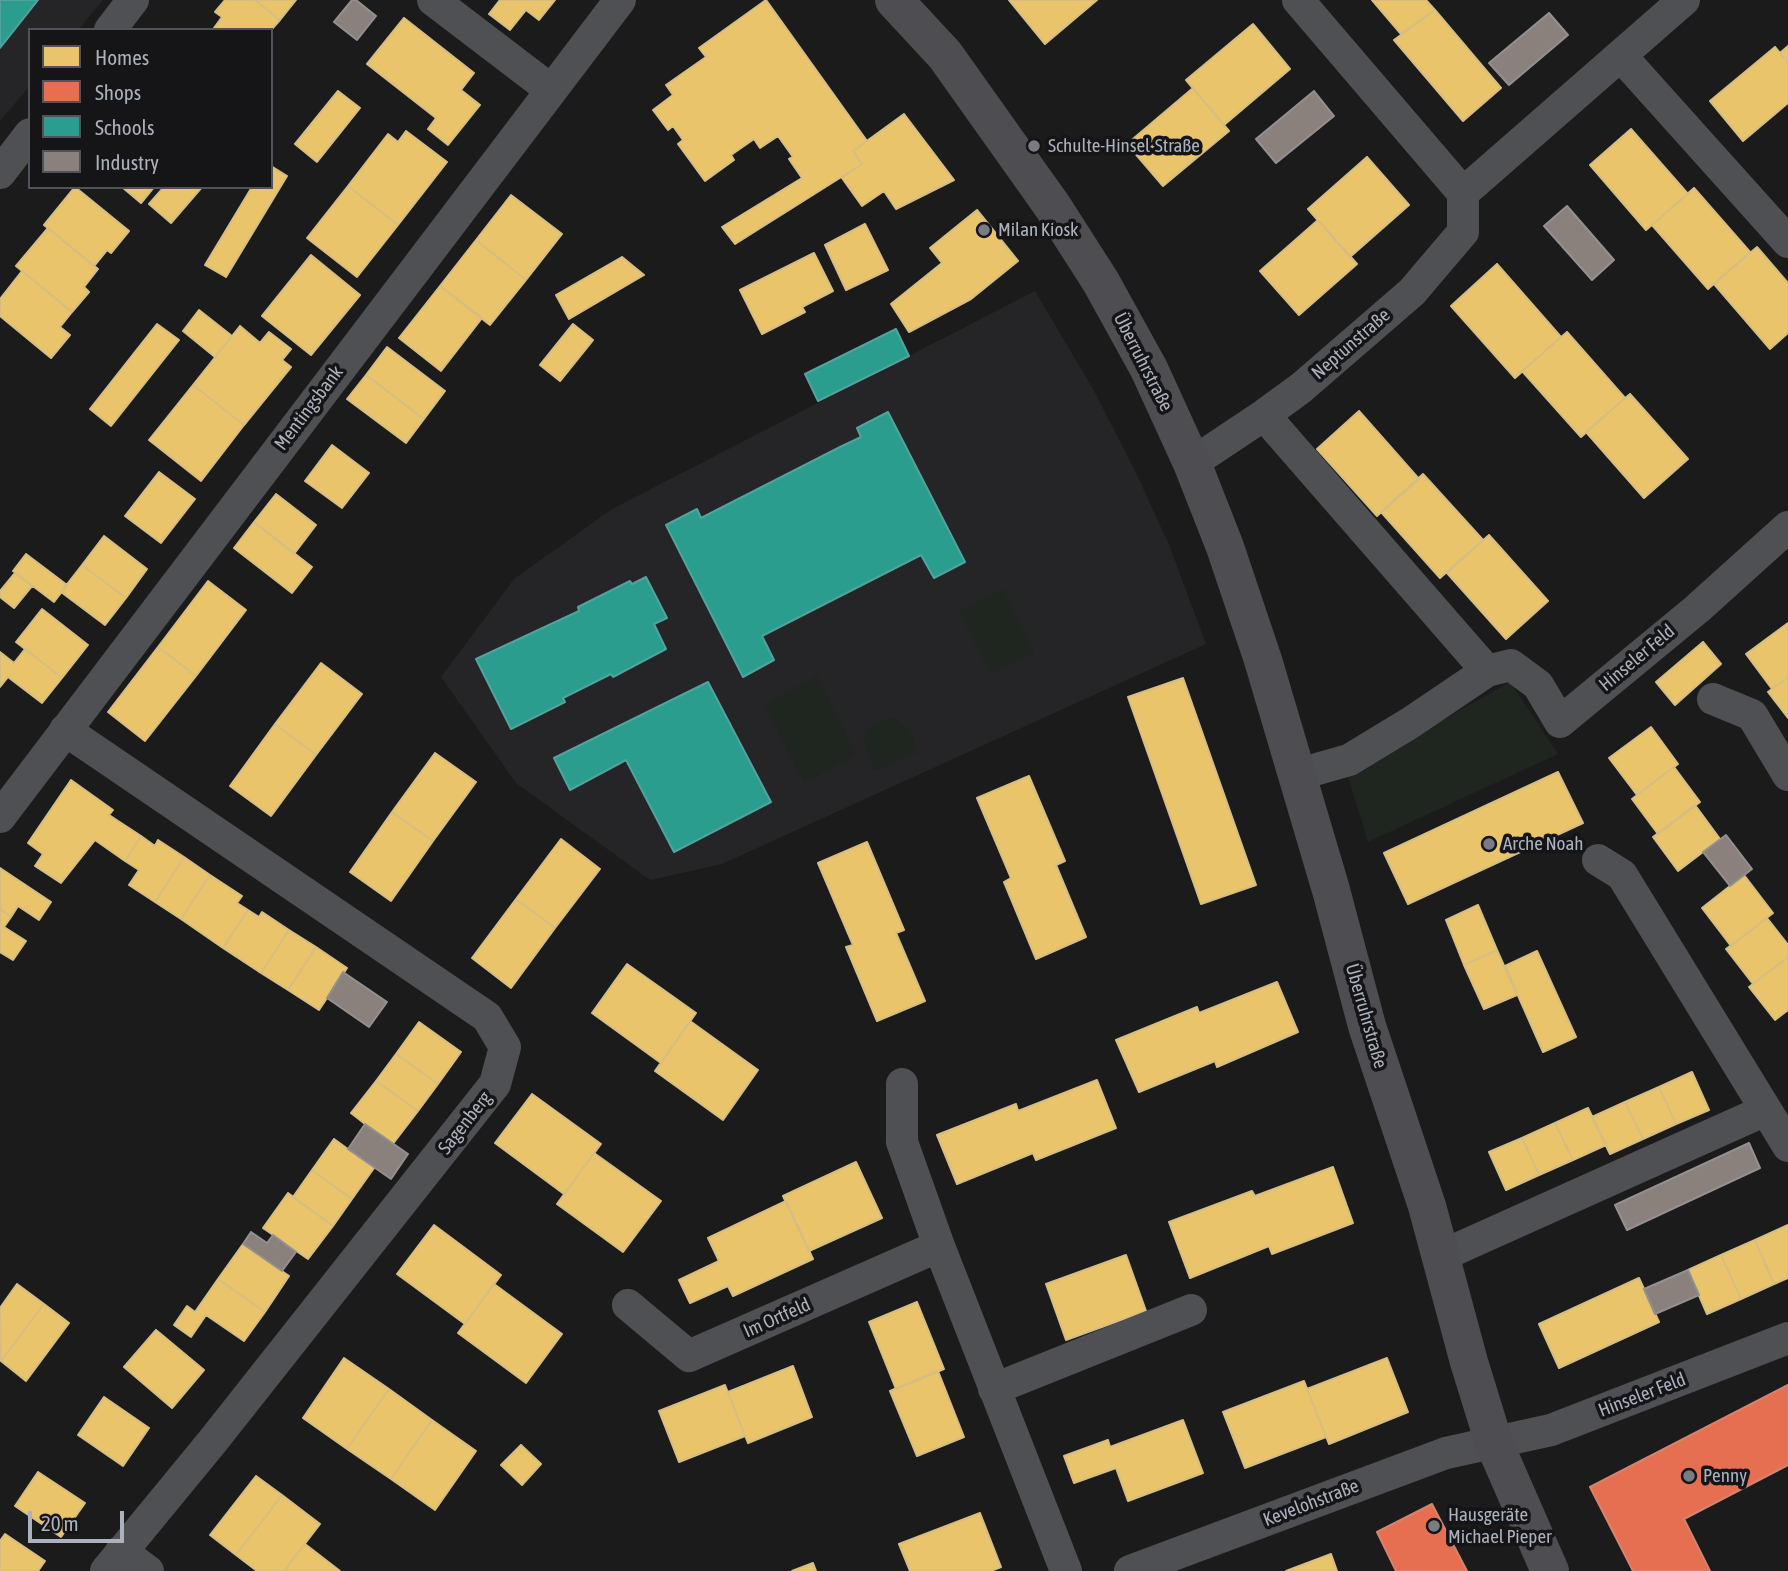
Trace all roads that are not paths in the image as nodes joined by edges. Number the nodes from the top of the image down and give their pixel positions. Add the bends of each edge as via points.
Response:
1 (133, 0) edge
2 (433, 0) edge
3 (620, 0) edge
4 (894, 0) edge
5 (1298, 0) edge
6 (1684, 0) edge
7 (112, 28) edge
8 (1621, 56) junction
9 (551, 90) junction
10 (28, 137) edge
11 (0, 173) edge
12 (1463, 193) junction
13 (1788, 242) edge
14 (1264, 415) junction
15 (1192, 463) junction
16 (1788, 527) edge
17 (1487, 671) junction
18 (1713, 699) dead end
19 (65, 730) junction
20 (1296, 775) junction
21 (1788, 775) edge
22 (0, 817) edge
23 (1598, 860) dead end
24 (902, 1084) dead end
25 (1766, 1110) junction
26 (1788, 1146) edge
27 (939, 1246) junction
28 (1441, 1256) junction
29 (628, 1305) dead end
30 (1191, 1310) dead end
31 (1788, 1338) edge
32 (994, 1389) junction
33 (1494, 1443) junction
34 (114, 1561) edge
35 (148, 1571) edge
36 (1066, 1571) edge
37 (1130, 1571) edge
38 (1550, 1571) edge

1 - 7 street
2 - 9 street
3 - 9 street, Mentingsbank
4 - 15 main road, Überruhrstraße via 945,55 1053,207 1149,369
5 - 12 street
6 - 8 street
8 - 12 street
8 - 13 street
9 - 19 street, Mentingsbank
10 - 11 street
12 - 14 street, Neptunstraße via 1463,232 1412,292
14 - 15 street, Neptunstraße
14 - 17 street
15 - 20 main road, Überruhrstraße via 1263,660
16 - 17 street, Hinseler Feld via 1560,722 1538,685 1511,666
17 - 20 street via 1349,760
18 - 21 street via 1752,715
19 - 22 street, Mentingsbank
19 - 34 street, Sagenberg via 487,1017 505,1047 495,1084
20 - 28 main road, Überruhrstraße via 1367,1026
23 - 25 street via 1622,875
24 - 27 street via 902,1142
25 - 26 street
25 - 28 street
27 - 29 street, Im Ortfeld via 689,1356
27 - 32 street
28 - 33 main road, Überruhrstraße
30 - 32 street
31 - 33 street, Hinseler Feld via 1551,1430
32 - 36 street
33 - 37 street, Kevelohstraße via 1434,1457
33 - 38 main road, Überruhrstraße
34 - 35 street, Sagenberg

